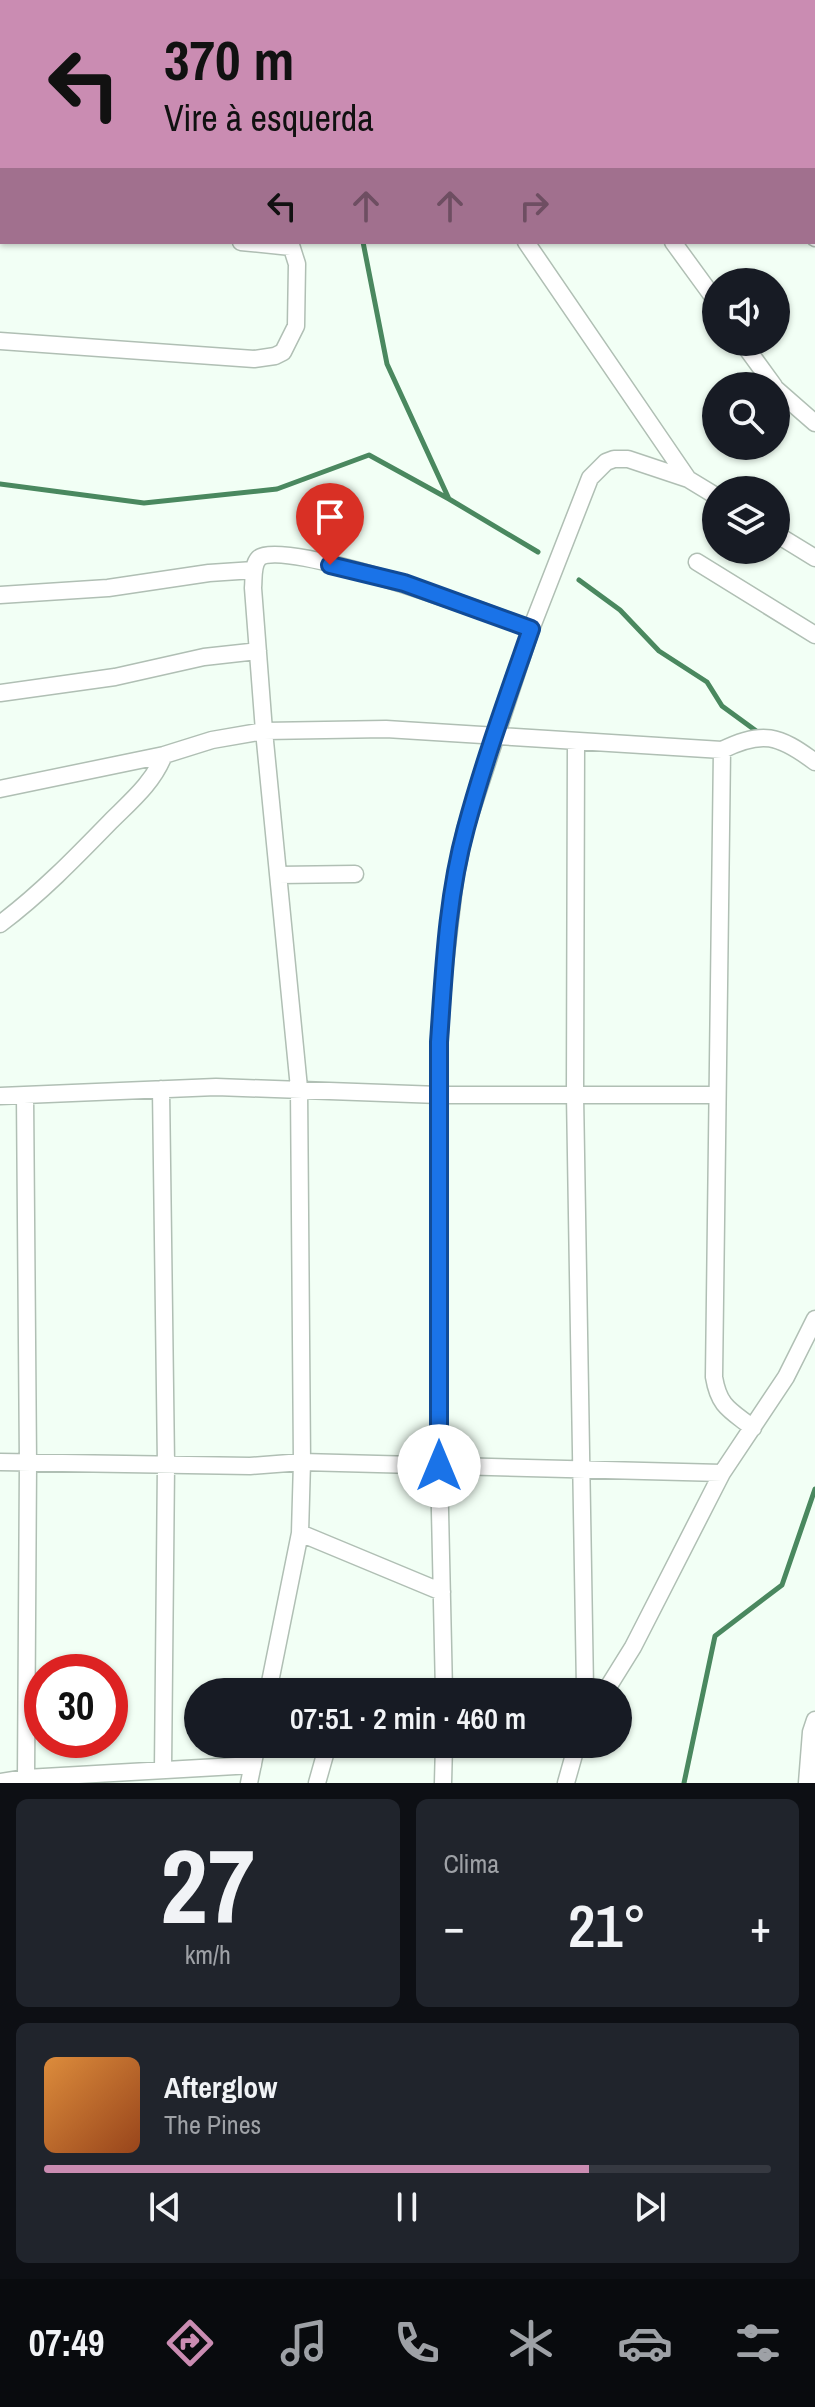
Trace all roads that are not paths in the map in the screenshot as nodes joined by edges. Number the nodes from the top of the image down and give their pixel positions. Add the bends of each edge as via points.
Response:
1 (290, 244) edge
2 (527, 244) edge
3 (674, 244) edge
4 (702, 282) edge
5 (0, 341) edge
6 (790, 400) edge
7 (815, 423) edge
8 (688, 479) junction
9 (702, 488) edge
10 (790, 543) edge
11 (815, 558) edge
12 (697, 562) dead end
13 (254, 570) junction
14 (0, 595) edge
15 (531, 629) junction
16 (815, 635) edge
17 (258, 651) junction
18 (0, 693) edge
19 (264, 731) junction
20 (494, 737) junction
21 (576, 743) junction
22 (722, 750) junction
23 (164, 755) junction
24 (815, 762) edge
25 (0, 789) edge
26 (355, 874) dead end
27 (278, 875) junction
28 (0, 924) edge
29 (299, 1088) junction
30 (161, 1089) junction
31 (25, 1095) junction
32 (439, 1095) junction
33 (575, 1095) junction
34 (716, 1095) junction
35 (0, 1096) edge
36 (815, 1319) edge
37 (753, 1428) junction
38 (0, 1462) edge
39 (302, 1462) junction
40 (28, 1463) junction
41 (166, 1464) junction
42 (439, 1466) junction
43 (581, 1469) junction
44 (722, 1473) junction
45 (300, 1533) junction
46 (442, 1592) junction
47 (271, 1678) edge
48 (444, 1678) edge
49 (585, 1678) edge
50 (614, 1678) edge
51 (814, 1728) edge
52 (254, 1758) edge
53 (324, 1758) edge
54 (444, 1758) edge
55 (573, 1758) edge
56 (253, 1765) junction
57 (163, 1769) junction
58 (26, 1778) junction
59 (0, 1782) edge
60 (249, 1783) edge
61 (317, 1783) edge
62 (443, 1783) edge
63 (566, 1783) edge
64 (807, 1783) edge

1 - 5 street via 297,264 296,326 283,352 275,356
2 - 8 street
3 - 4 street
6 - 7 street
8 - 9 street
8 - 15 street via 628,459 614,459 597,470 582,495
10 - 11 street
12 - 16 street
13 - 14 street
13 - 15 street via 265,555 308,560 404,583
13 - 17 street
15 - 20 street
17 - 18 street
17 - 19 street
19 - 20 street via 386,729
19 - 23 street
19 - 27 street
20 - 21 street
20 - 32 street via 455,878 444,971
21 - 22 street
21 - 33 street
22 - 24 street via 757,736 776,739
22 - 34 street
23 - 25 street
23 - 28 street via 136,796
26 - 27 street
27 - 29 street
29 - 30 street
29 - 32 street
29 - 39 street
30 - 31 street
30 - 41 street
31 - 35 street
31 - 40 street
32 - 33 street
32 - 42 street
33 - 34 street
33 - 43 street
34 - 37 street via 714,1377 717,1396
36 - 37 street
37 - 44 street
38 - 40 street
39 - 41 street
39 - 42 street
39 - 45 street
40 - 41 street
40 - 58 street
41 - 57 street
42 - 43 street
42 - 46 street
43 - 44 street
43 - 49 street
44 - 50 street
45 - 46 street
45 - 47 street
46 - 48 street
51 - 64 street
52 - 56 street
53 - 61 street
54 - 62 street
55 - 63 street
56 - 57 street
56 - 60 street
57 - 58 street
58 - 59 street

